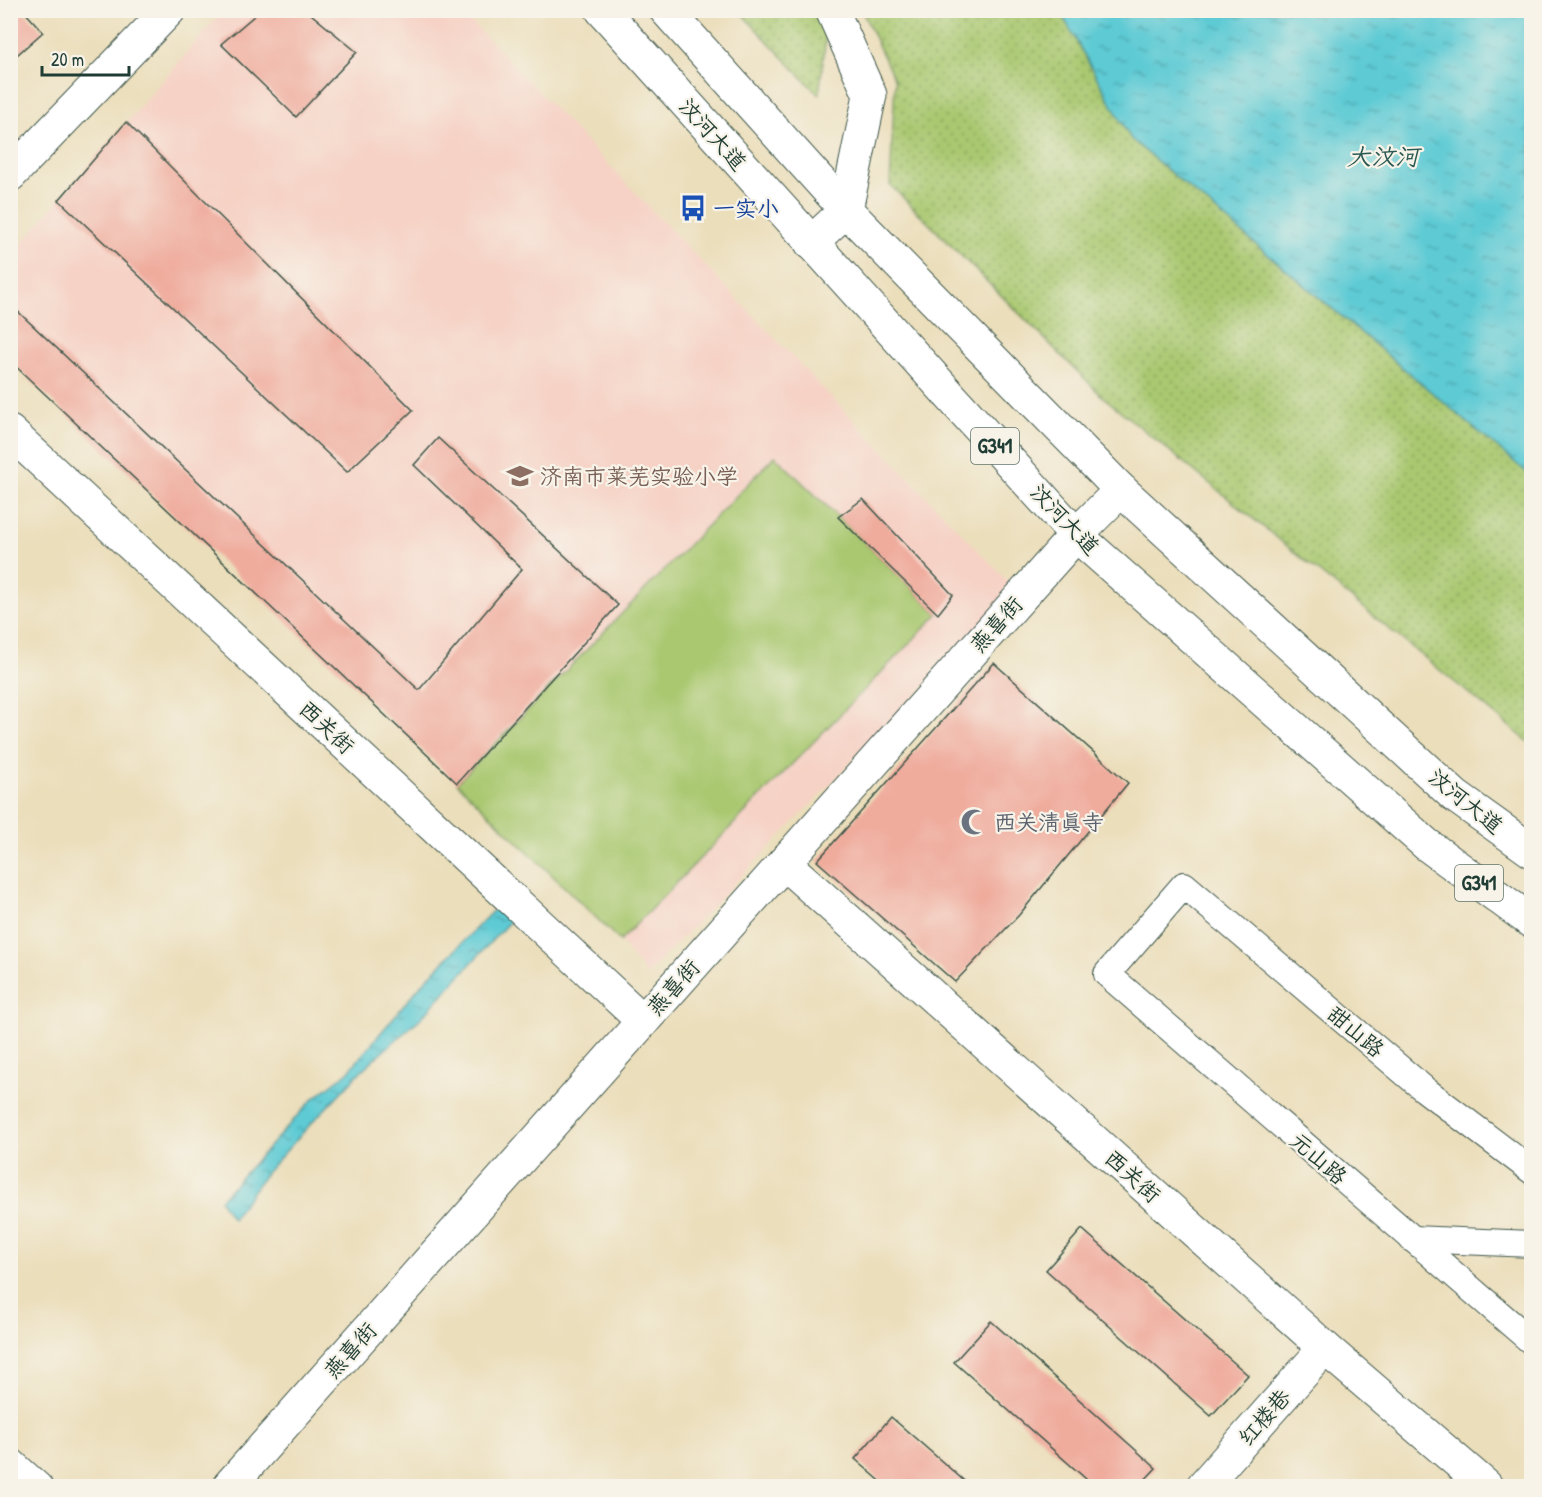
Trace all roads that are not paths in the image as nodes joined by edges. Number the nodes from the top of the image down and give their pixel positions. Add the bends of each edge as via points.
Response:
1 (169, 10) edge
2 (602, 10) edge
3 (666, 10) edge
4 (832, 10) edge
5 (10, 175) edge
6 (846, 210) junction
7 (811, 243) junction
8 (10, 432) edge
9 (1121, 490) junction
10 (1076, 535) junction
11 (1532, 851) edge
12 (784, 863) junction
13 (1184, 885) joint
14 (1532, 922) edge
15 (643, 1021) junction
16 (1532, 1171) edge
17 (1412, 1239) junction
18 (1532, 1244) edge
19 (1532, 1342) edge
20 (1325, 1348) junction
21 (10, 1460) edge
22 (39, 1486) edge
23 (229, 1486) edge
24 (1203, 1486) edge
25 (1486, 1486) edge

1 - 5 main road
2 - 7 main road, 汶河大道 / G341
3 - 6 main road, 汶河大道 / G341
4 - 6 main road via 870,95
6 - 7 main road
6 - 9 main road, 汶河大道 / G341
7 - 10 main road, 汶河大道 / G341
8 - 15 main road, 西关街
9 - 10 main road, 燕喜街
9 - 11 main road, 汶河大道 / G341 via 1455,796
10 - 12 main road, 燕喜街
10 - 14 main road, 汶河大道 / G341 via 1426,844
12 - 15 main road, 燕喜街
12 - 20 main road, 西关街
13 - 16 street, 甜山路 via 1424,1089
13 - 17 street, 元山路 via 1107,974
15 - 23 main road, 燕喜街
17 - 18 street
17 - 19 street, 元山路
20 - 24 main road, 红楼巷
20 - 25 main road, 西关街
21 - 22 street

